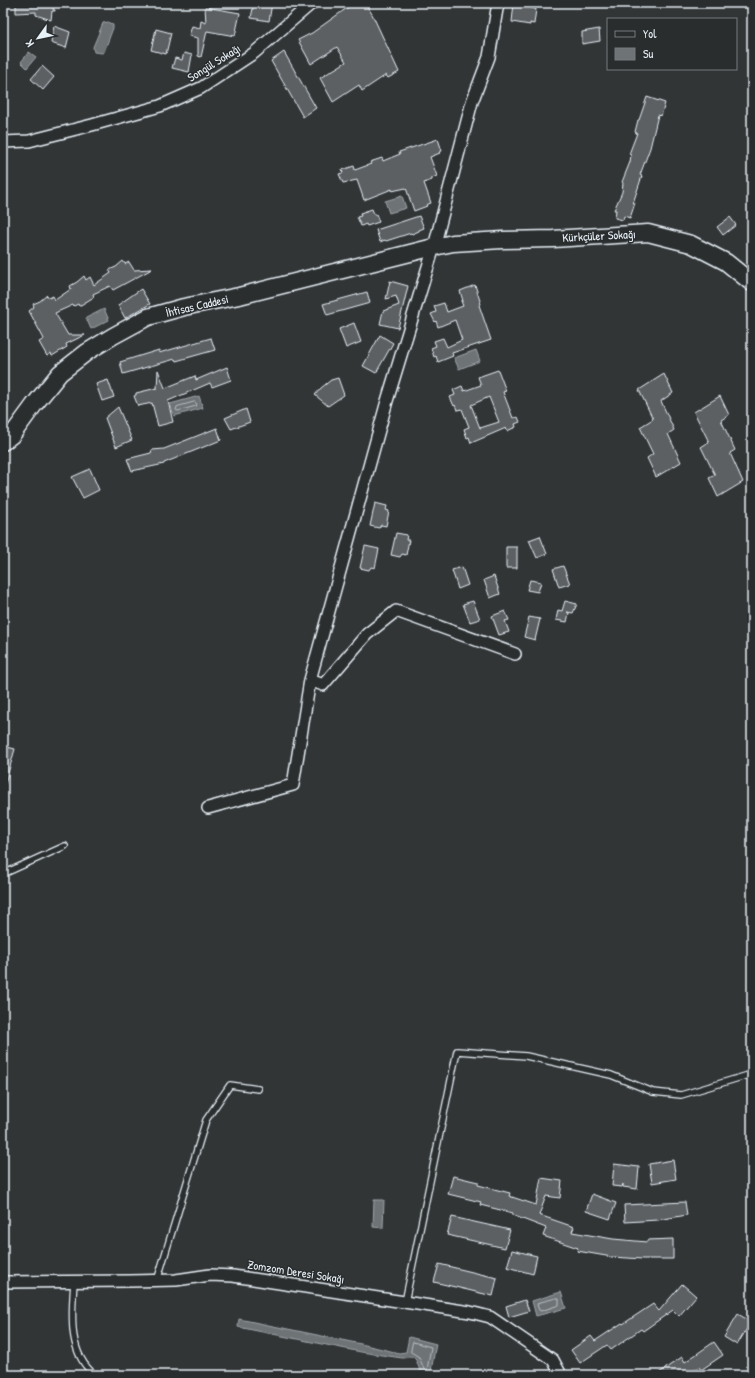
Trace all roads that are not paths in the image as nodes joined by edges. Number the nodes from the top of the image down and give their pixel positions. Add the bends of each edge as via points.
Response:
1 (312, 3) edge
2 (498, 3) edge
3 (3, 142) edge
4 (434, 247) junction
5 (752, 283) edge
6 (3, 442) edge
7 (516, 654) dead end
8 (310, 680) junction
9 (208, 808) dead end
10 (65, 846) dead end
11 (3, 874) edge
12 (752, 1074) edge
13 (258, 1089) dead end
14 (157, 1280) junction
15 (3, 1282) edge
16 (74, 1282) junction
17 (405, 1302) junction
18 (95, 1375) edge
19 (561, 1375) edge

1 - 3 street, Songül Sokağı via 254,53 201,88 160,106 92,125 29,141
2 - 4 street via 489,57 472,102
4 - 5 street, Kürkçüler Sokağı via 488,241 648,233 691,244 726,262
4 - 6 street, İhtisas Caddesi via 148,317 87,352 60,374 12,435
4 - 8 street via 387,401
7 - 8 street via 396,611 367,634 323,685
8 - 9 street via 293,785
10 - 11 lane
12 - 17 lane via 681,1095 653,1092 611,1075 526,1056 457,1051
13 - 14 lane via 230,1085 206,1120
14 - 16 street, Zomzom Deresi Sokağı
14 - 17 street, Zomzom Deresi Sokağı via 210,1275 233,1276
15 - 16 street, Zomzom Deresi Sokağı
16 - 18 lane via 72,1320 75,1343 86,1366
17 - 19 street, Zomzom Deresi Sokağı via 490,1317 554,1360

